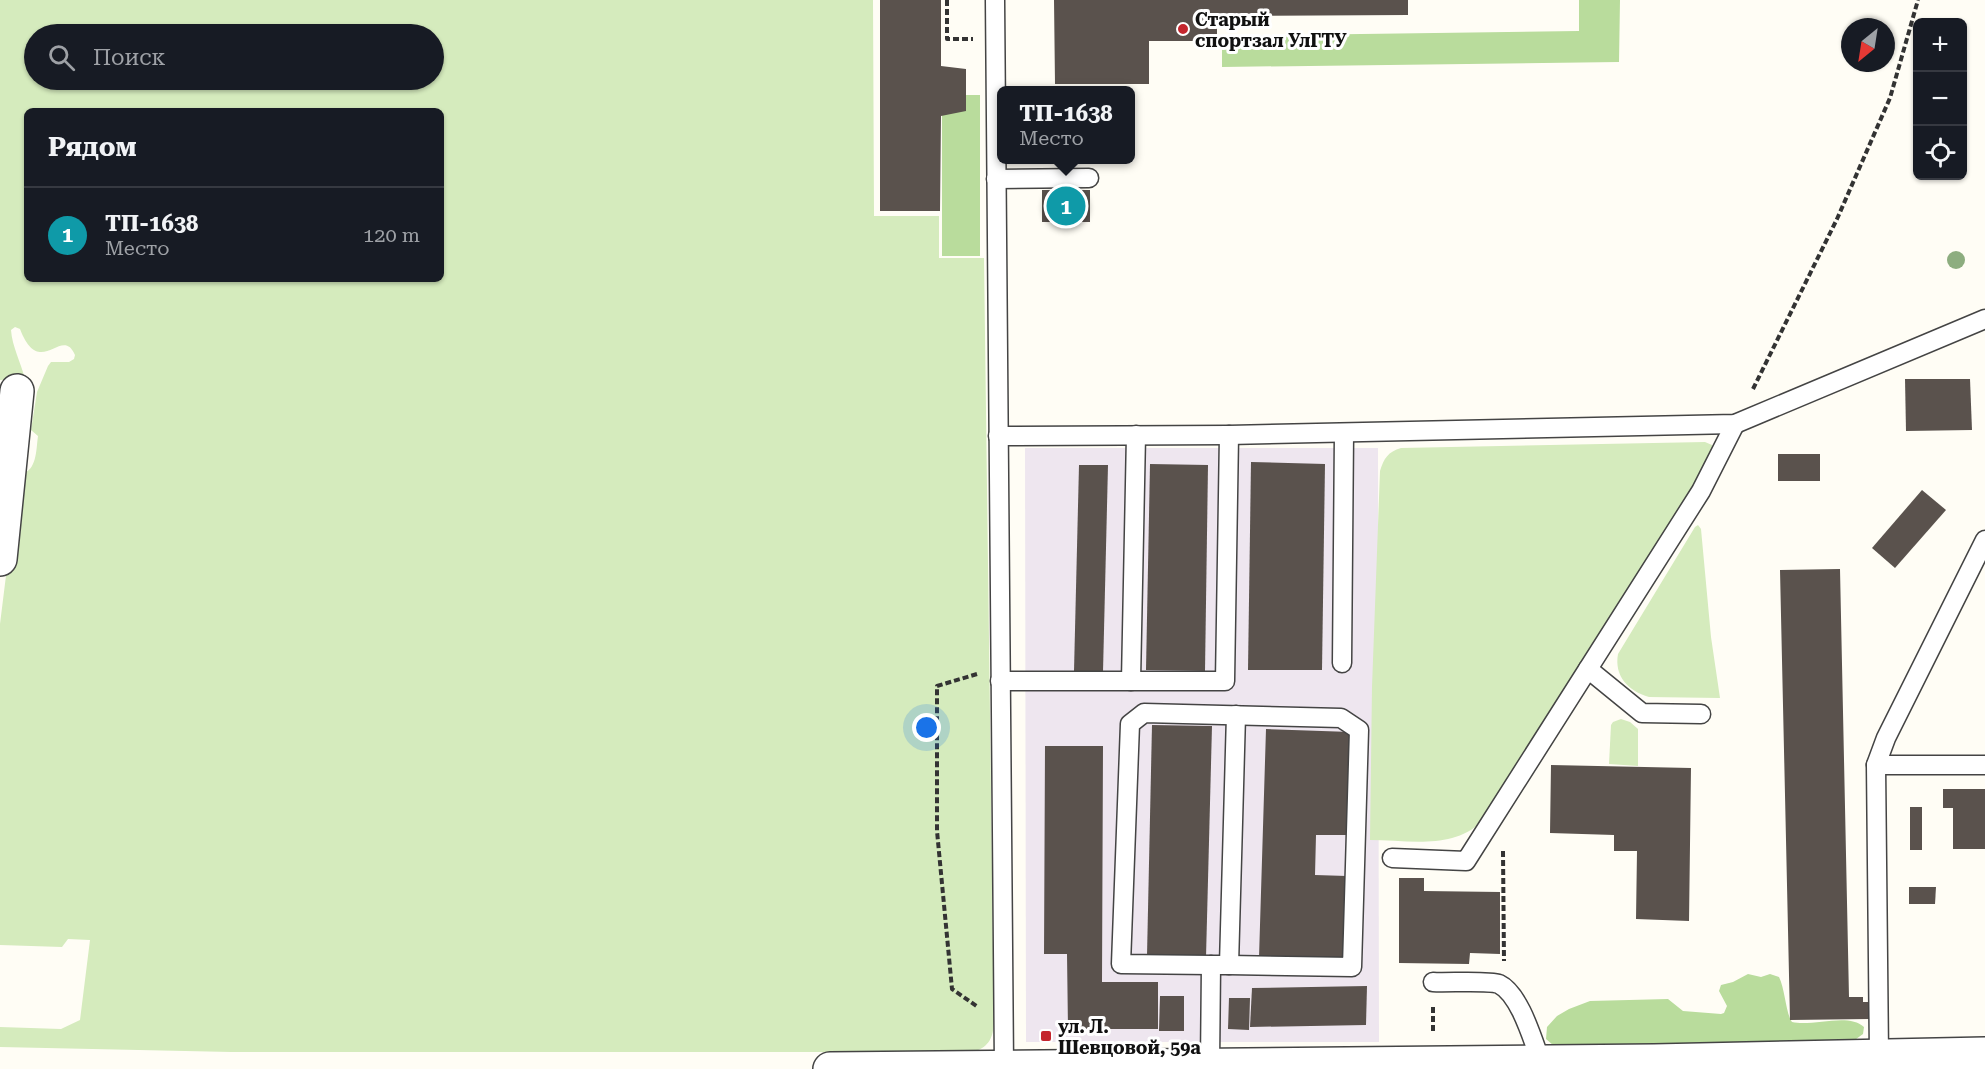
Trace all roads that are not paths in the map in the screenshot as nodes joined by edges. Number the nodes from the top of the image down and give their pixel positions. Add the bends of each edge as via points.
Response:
1 (994, 0) edge
2 (1089, 178) dead end
3 (996, 179) junction
4 (1985, 319) edge
5 (17, 392) dead end
6 (1735, 424) junction
7 (1344, 433) junction
8 (1136, 435) junction
9 (1229, 435) junction
10 (998, 436) junction
11 (1985, 540) edge
12 (0, 559) edge
13 (1342, 663) dead end
14 (1588, 669) junction
15 (1000, 674) junction
16 (1131, 681) junction
17 (1701, 714) dead end
18 (1236, 716) junction
19 (1876, 765) junction
20 (1985, 765) edge
21 (1392, 858) dead end
22 (1220, 965) junction
23 (1433, 982) dead end
24 (1985, 1054) edge
25 (1879, 1056) junction
26 (1541, 1062) junction
27 (1210, 1065) junction
28 (1654, 1065) edge
29 (1004, 1067) junction
30 (1128, 1068) edge
31 (830, 1069) edge
32 (893, 1069) edge

1 - 3 lane
2 - 3 lane
3 - 10 lane
4 - 6 lane
5 - 12 street
6 - 7 lane
6 - 14 lane via 1701,491
7 - 9 lane
7 - 13 lane
8 - 9 lane
8 - 10 lane
8 - 16 lane
9 - 16 lane via 1226,681
10 - 15 lane
11 - 19 lane
14 - 17 lane via 1641,713
14 - 21 lane via 1466,861
15 - 16 lane
15 - 29 lane
18 - 22 lane
18 - 22 lane via 1144,713 1130,724 1121,964
18 - 22 lane via 1341,718 1359,730 1352,966
19 - 20 lane
19 - 25 lane
22 - 27 lane
23 - 26 lane via 1497,983 1507,990 1522,1013
24 - 25 street
25 - 28 street
26 - 27 street
26 - 28 street
27 - 30 street
29 - 30 street
29 - 32 street
31 - 32 street

